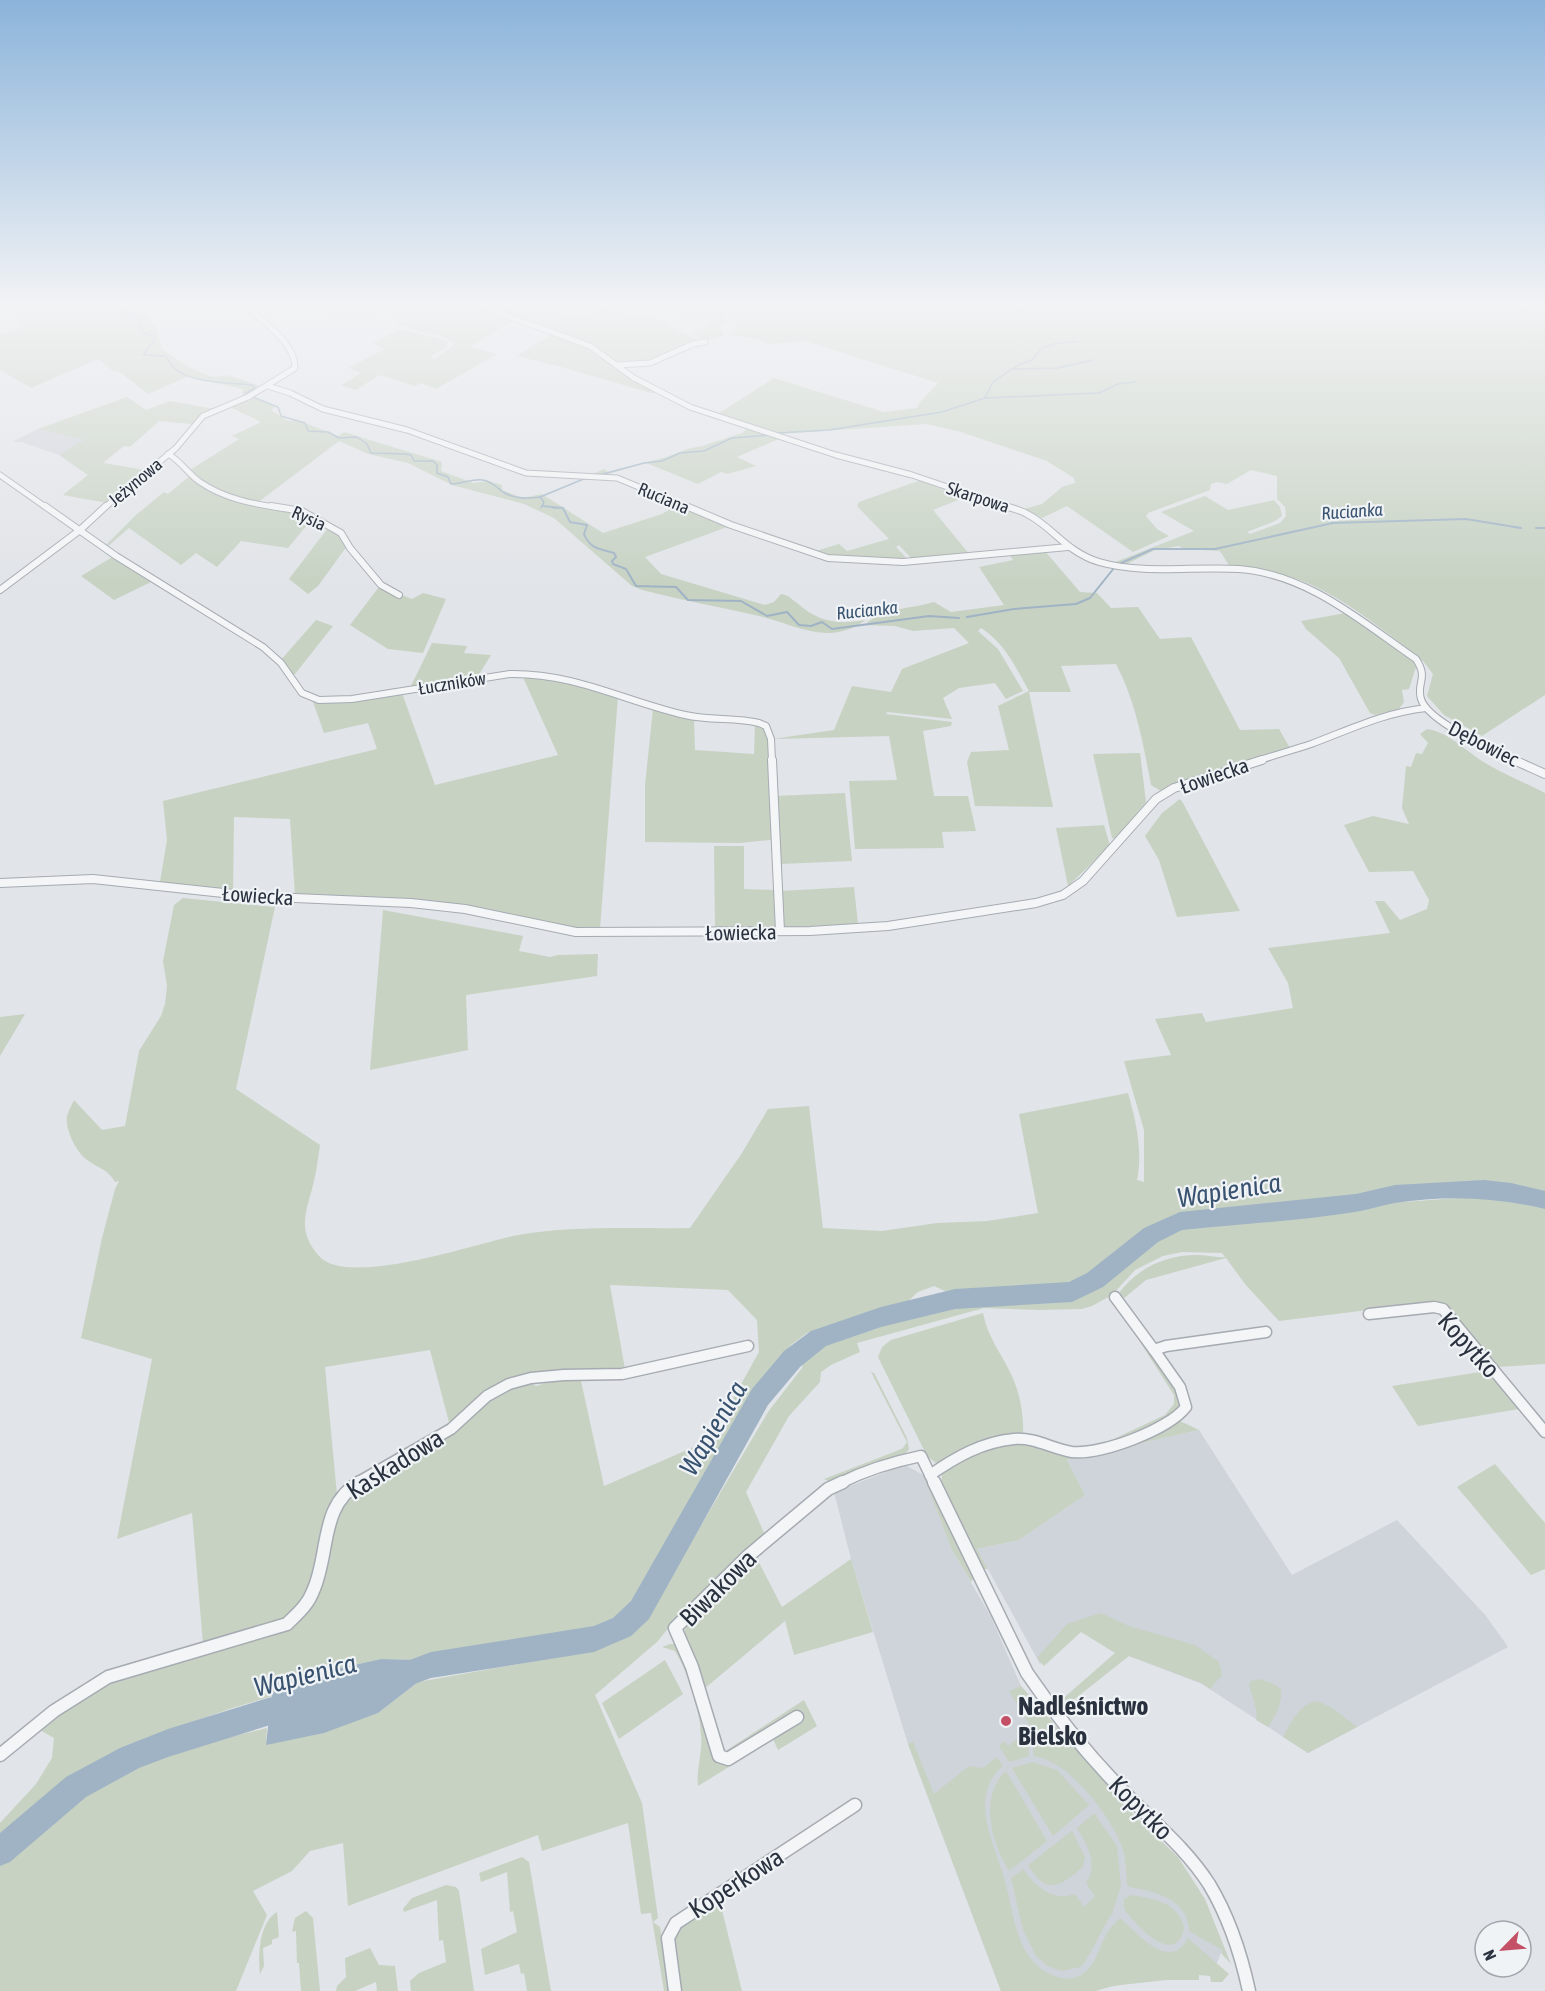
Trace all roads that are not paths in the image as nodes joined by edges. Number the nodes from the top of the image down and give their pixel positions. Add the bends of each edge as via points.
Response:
1 (241, 400) edge
2 (301, 400) edge
3 (677, 400) edge
4 (168, 454) junction
5 (0, 475) edge
6 (80, 530) junction
7 (1068, 547) junction
8 (0, 590) edge
9 (399, 595) dead end
10 (1426, 708) junction
11 (1545, 774) edge
12 (0, 883) edge
13 (780, 931) junction
14 (1115, 1297) dead end
15 (1370, 1314) dead end
16 (1266, 1332) dead end
17 (748, 1346) dead end
18 (1154, 1350) junction
19 (1545, 1432) edge
20 (921, 1456) joint
21 (930, 1475) junction
22 (797, 1717) dead end
23 (0, 1755) edge
24 (855, 1805) dead end
25 (675, 1991) edge
26 (1249, 1991) edge

1 - 4 street, Jeżynowa via 202,416
2 - 7 street, Ruciana via 407,430 526,473 617,478 731,525 828,558 903,562
3 - 7 street, Skarpowa via 697,410 1028,514
4 - 6 street, Jeżynowa
4 - 9 street, Rysia via 218,493 248,503 302,511 341,533 381,585
5 - 6 street, Łuczników
6 - 8 street, Jeżynowa
6 - 13 street, Łuczników via 263,647 283,666 301,693 311,699 356,698 526,673 592,685 687,716 721,722 749,720 764,725 771,739
7 - 10 street, Skarpowa via 1120,568 1241,569 1305,586 1416,659 1423,670 1419,692
10 - 11 street, Dębowiec via 1447,725
10 - 13 street, Łowiecka via 1353,725 1319,741 1166,792 1083,881 1052,899 903,924
12 - 13 street, Łowiecka via 93,879 251,896 411,903 465,909 576,932
14 - 18 street
15 - 19 street, Kopytko via 1443,1309
16 - 18 street
17 - 23 street, Kaskadowa via 622,1374 531,1378 494,1392 451,1429 340,1496 331,1513 317,1586 296,1617 279,1627 108,1677 54,1711
18 - 21 street via 1185,1398 1184,1411 1176,1419 1136,1437 1086,1452 1024,1438 990,1443 966,1451
20 - 21 street, Kopytko
20 - 22 street, Biwakowa via 865,1470 828,1489 748,1556 675,1628 692,1667 719,1756 728,1759
21 - 26 street, Kopytko via 1032,1680 1075,1738 1201,1874 1238,1947
24 - 25 street, Koperkowa via 676,1923 668,1938

